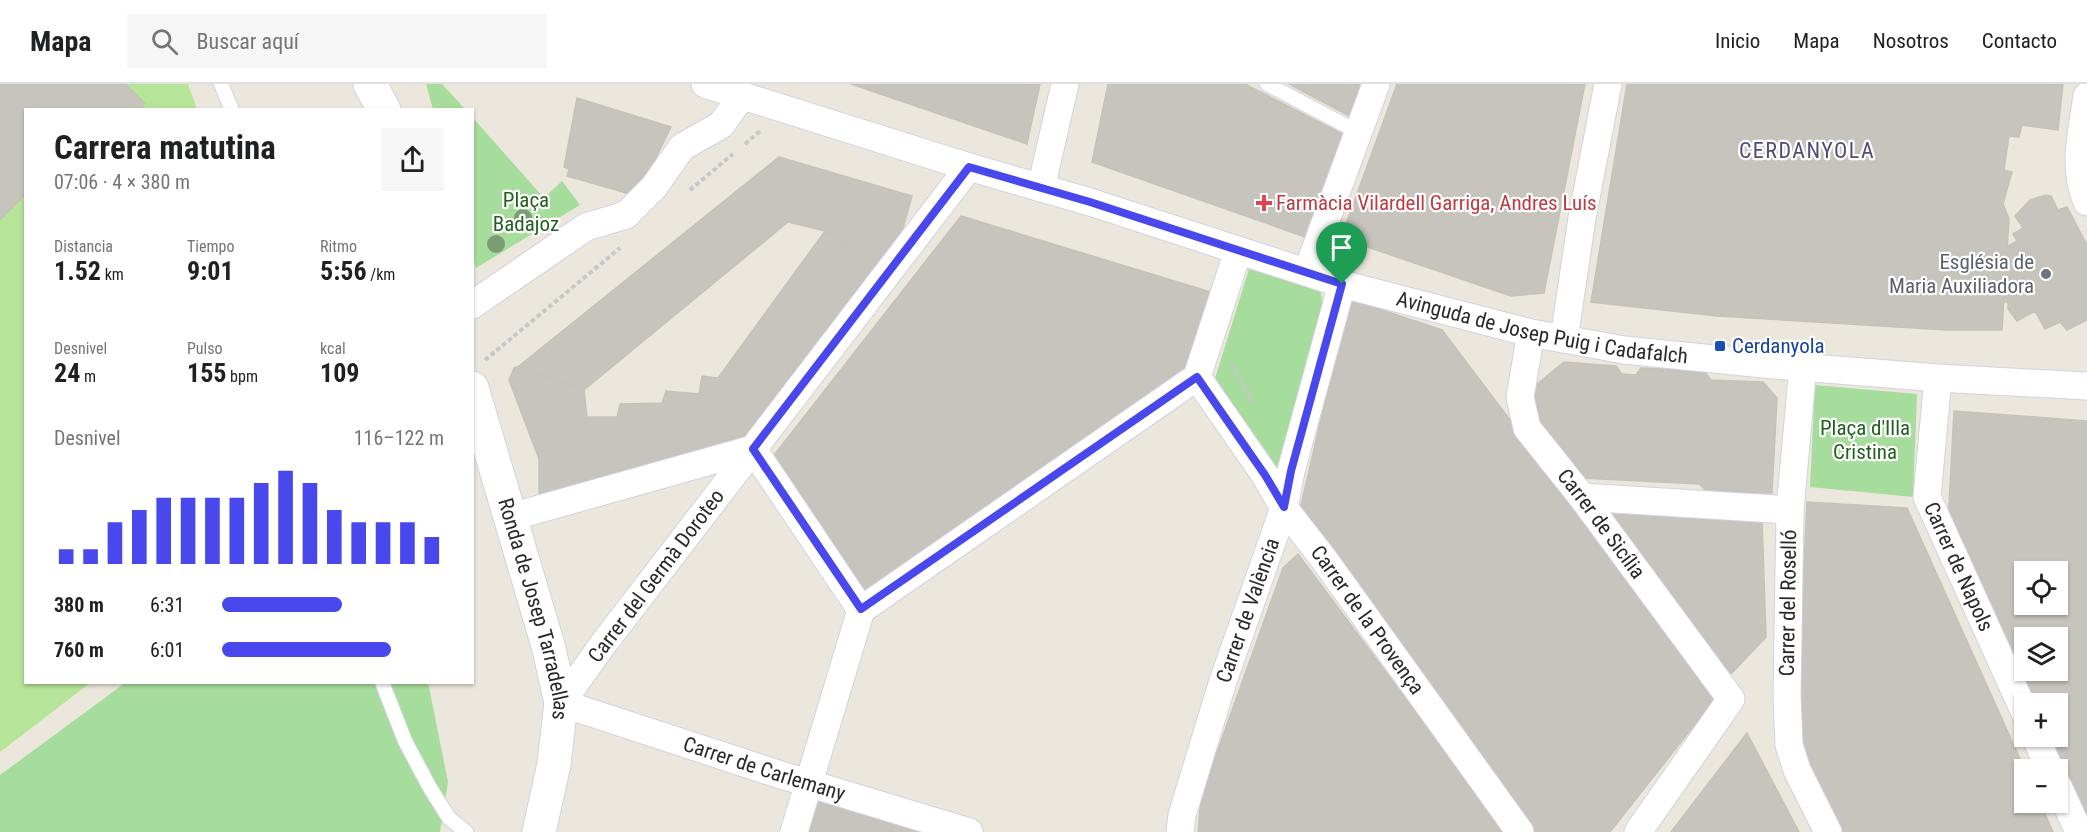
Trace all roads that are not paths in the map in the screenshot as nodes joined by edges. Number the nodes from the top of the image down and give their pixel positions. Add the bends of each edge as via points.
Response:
1 (221, 84) edge
2 (370, 84) edge
3 (384, 84) edge
4 (705, 84) edge
5 (1065, 84) edge
6 (1267, 84) edge
7 (1376, 84) edge
8 (1608, 84) edge
9 (742, 96) junction
10 (2087, 96) edge
11 (231, 108) edge
12 (383, 108) edge
13 (390, 108) edge
14 (1358, 132) junction
15 (969, 167) junction
16 (1041, 188) junction
17 (2087, 202) edge
18 (1238, 251) junction
19 (1307, 272) junction
20 (1342, 284) junction
21 (474, 304) edge
22 (1531, 333) junction
23 (1564, 339) junction
24 (1803, 366) junction
25 (1197, 377) junction
26 (1938, 378) junction
27 (2087, 386) edge
28 (474, 395) edge
29 (753, 449) junction
30 (1582, 497) junction
31 (1284, 507) junction
32 (1790, 510) junction
33 (511, 517) junction
34 (861, 609) junction
35 (383, 684) edge
36 (2016, 693) edge
37 (561, 704) junction
38 (809, 784) junction
39 (2068, 808) edge
40 (466, 832) edge
41 (539, 832) edge
42 (794, 832) edge
43 (969, 832) edge
44 (1180, 832) edge
45 (1520, 832) edge
46 (1638, 832) edge
47 (1828, 832) edge
48 (2079, 832) edge

1 - 11 lane
2 - 12 street
3 - 13 street
4 - 9 street, Avinguda de Josep Puig i Cadafalch
5 - 16 street
6 - 14 lane
7 - 14 street
8 - 23 street
9 - 15 street, Avinguda de Josep Puig i Cadafalch
9 - 21 street via 721,125 682,147 654,187 626,214 586,227
10 - 17 street via 2079,173
14 - 19 street
15 - 16 street, Avinguda de Josep Puig i Cadafalch
15 - 29 street, Carrer del Germà Doroteo
16 - 18 street, Avinguda de Josep Puig i Cadafalch
18 - 19 street, Avinguda de Josep Puig i Cadafalch
18 - 25 street
19 - 20 street, Avinguda de Josep Puig i Cadafalch
20 - 22 street, Avinguda de Josep Puig i Cadafalch
20 - 31 street, Carrer de València
22 - 23 street, Avinguda de Josep Puig i Cadafalch
22 - 30 street, Carrer de Sicília via 1520,397 1527,428
23 - 24 street, Avinguda de Josep Puig i Cadafalch via 1624,350
24 - 26 street, Avinguda de Josep Puig i Cadafalch
24 - 32 street, Carrer del Roselló
25 - 31 street, Carrer de la Provença
25 - 34 street
26 - 27 street, Avinguda de Josep Puig i Cadafalch
26 - 36 street, Carrer de Napols via 1927,497
28 - 33 street, Ronda de Josep Tarradellas
29 - 33 street, Carrer del Germà Doroteo
29 - 34 street
29 - 37 street, Carrer del Germà Doroteo
30 - 32 street
30 - 46 street, Carrer de Sicília via 1731,699
31 - 44 street, Carrer de València via 1223,681
31 - 45 street, Carrer de la Provença
32 - 47 street, Carrer del Roselló via 1789,745
33 - 37 street, Ronda de Josep Tarradellas
34 - 38 street
35 - 40 lane via 405,741 430,788 449,818
37 - 38 street, Carrer de Carlemany
37 - 41 street, Ronda de Josep Tarradellas via 554,764
38 - 42 street
38 - 43 street, Carrer de Carlemany
39 - 48 street

